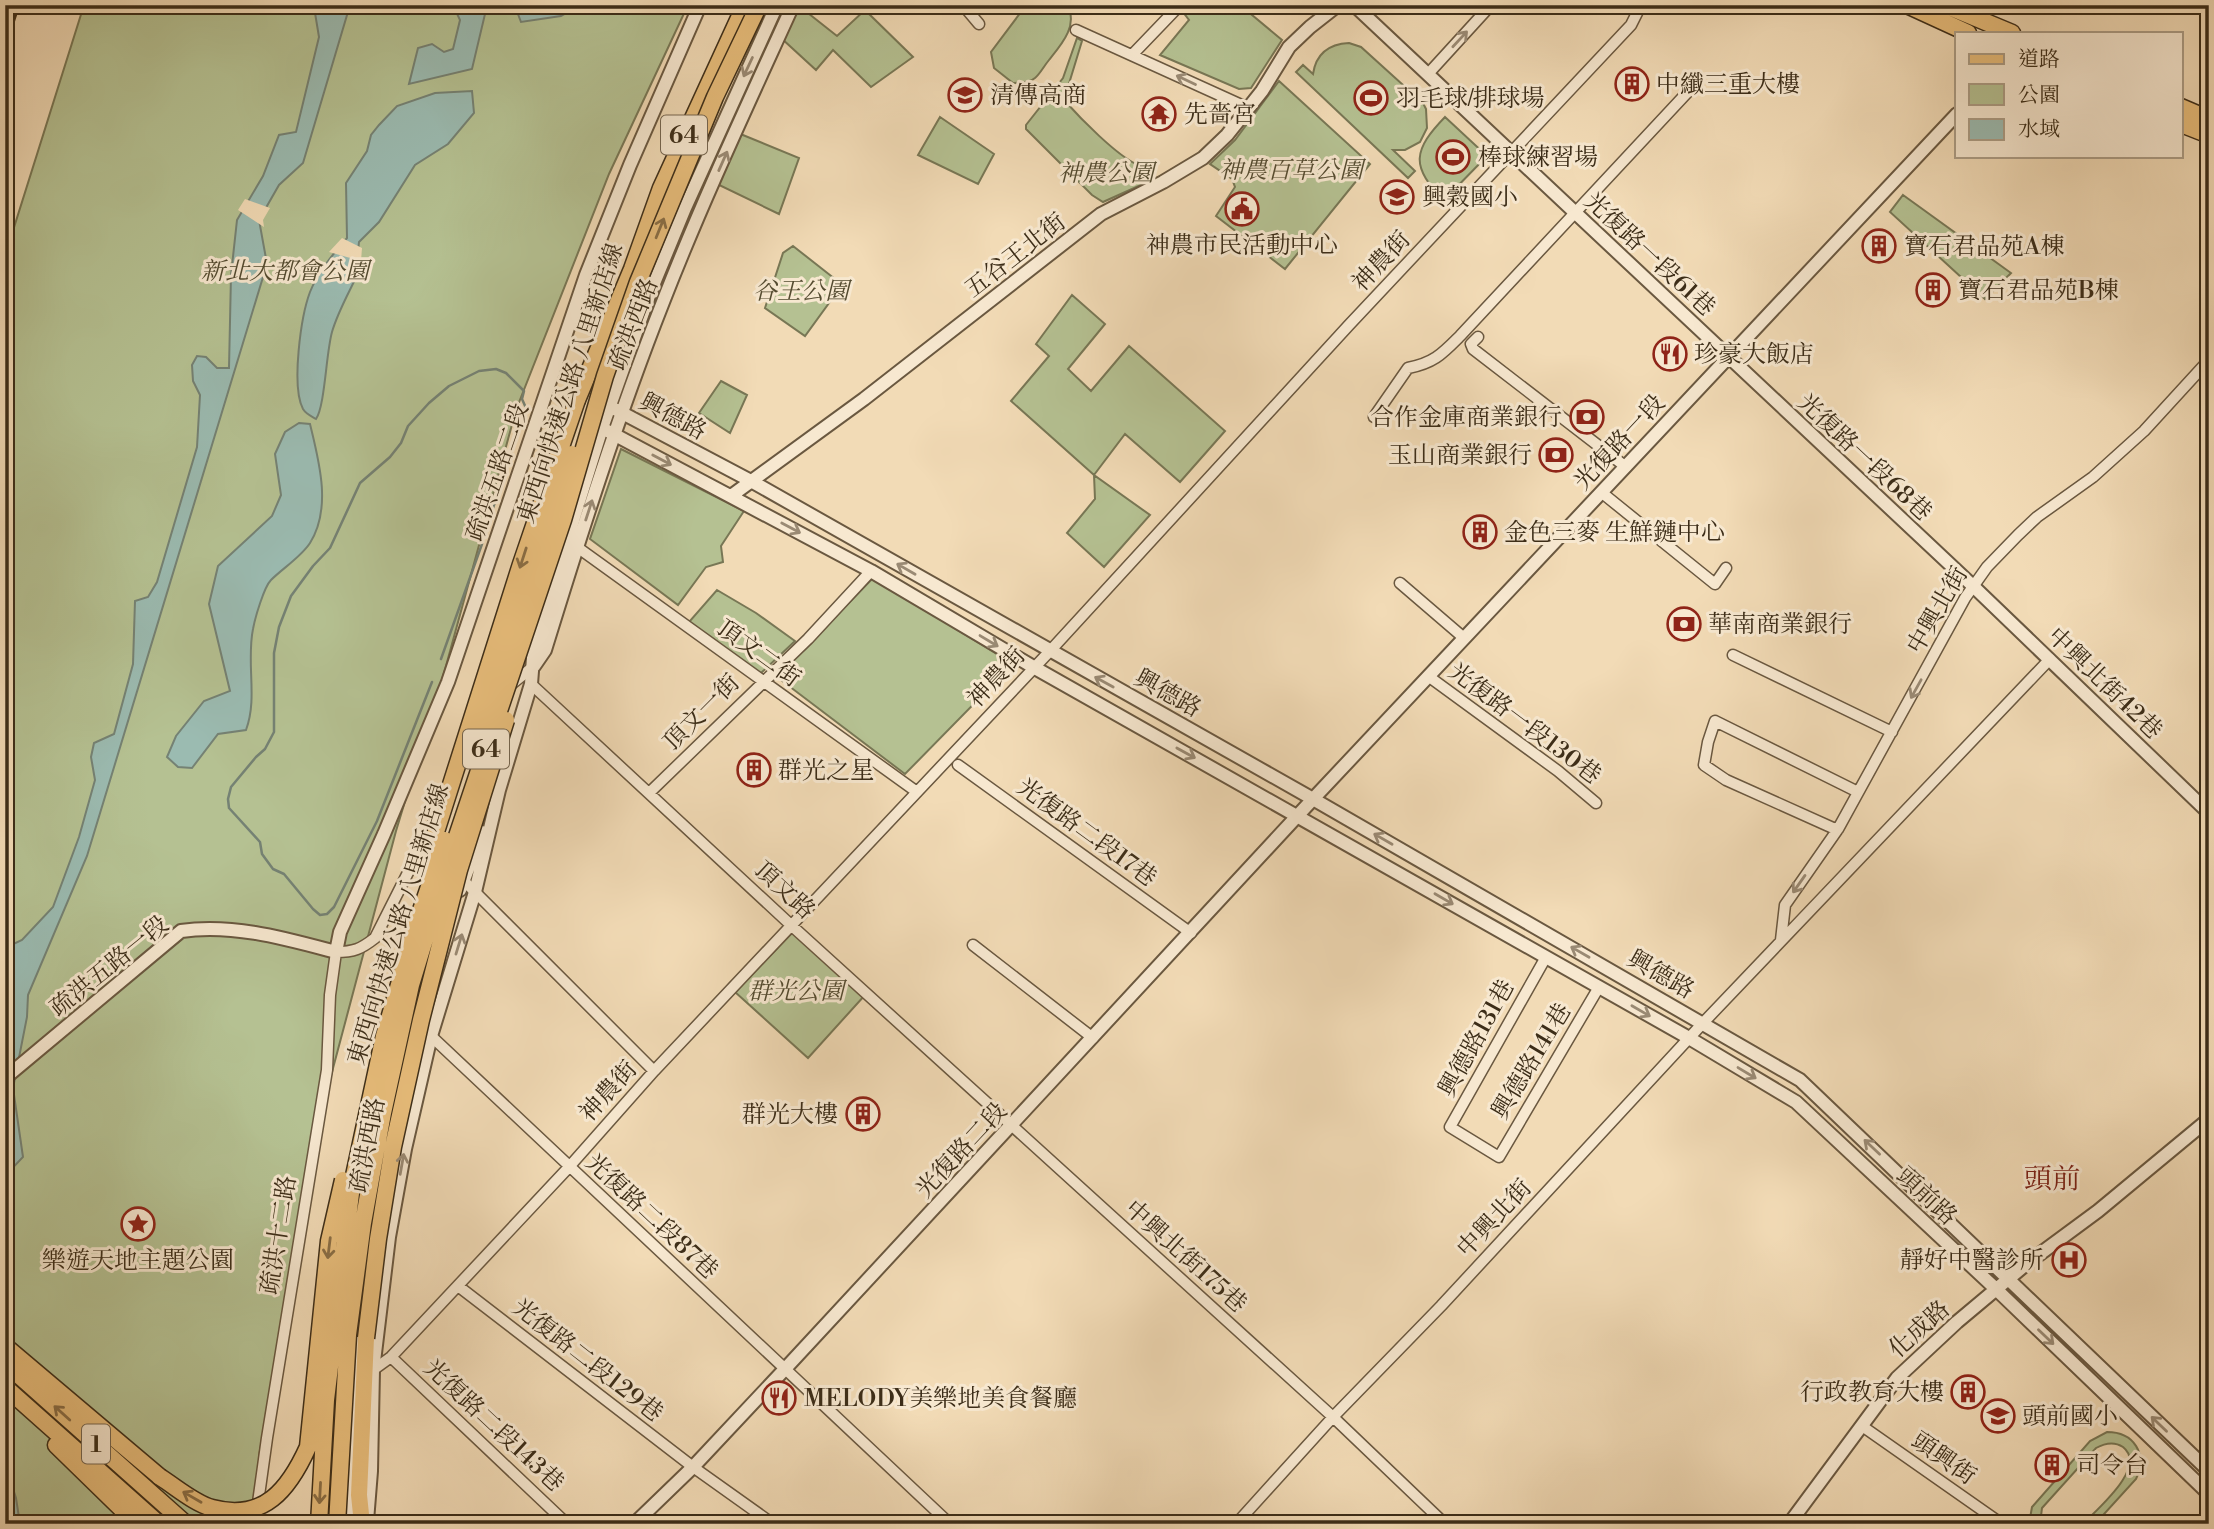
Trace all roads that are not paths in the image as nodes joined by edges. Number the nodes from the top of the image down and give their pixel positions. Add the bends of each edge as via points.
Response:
1 (700, 5) edge
2 (745, 5) edge
3 (759, 5) edge
4 (777, 5) edge
5 (793, 5) edge
6 (964, 5) edge
7 (1180, 5) edge
8 (1338, 5) edge
9 (1354, 5) edge
10 (1492, 5) edge
11 (1640, 5) edge
12 (1907, 5) edge
13 (1945, 5) edge
14 (979, 24) dead end
15 (1076, 30) dead end
16 (1966, 32) edge
17 (2010, 32) edge
18 (1132, 55) junction
19 (1428, 74) junction
20 (1699, 81) dead end
21 (2182, 107) edge
22 (1248, 108) junction
23 (1955, 116) edge
24 (2209, 119) edge
25 (2182, 124) edge
26 (2209, 135) edge
27 (1512, 153) junction
28 (1576, 213) junction
29 (632, 268) junction
30 (1478, 337) dead end
31 (1728, 358) junction
32 (2209, 360) edge
33 (615, 410) junction
34 (1374, 417) dead end
35 (608, 431) junction
36 (1626, 467) junction
37 (751, 481) junction
38 (1601, 492) junction
39 (731, 496) junction
40 (577, 547) junction
41 (1726, 568) dead end
42 (871, 571) junction
43 (1400, 583) dead end
44 (1974, 586) junction
45 (536, 600) junction
46 (1464, 638) junction
47 (1050, 651) junction
48 (1733, 654) dead end
49 (2050, 659) junction
50 (534, 666) junction
51 (1035, 668) junction
52 (1429, 676) junction
53 (762, 682) junction
54 (531, 684) junction
55 (1892, 732) junction
56 (958, 765) dead end
57 (499, 790) junction
58 (917, 792) junction
59 (1858, 792) junction
60 (649, 793) junction
61 (1313, 799) junction
62 (1596, 803) dead end
63 (2208, 812) edge
64 (1299, 816) junction
65 (1838, 828) junction
66 (464, 881) junction
67 (475, 892) junction
68 (792, 926) junction
69 (1191, 933) junction
70 (1781, 940) junction
71 (972, 945) dead end
72 (336, 952) junction
73 (1546, 957) junction
74 (393, 972) junction
75 (1599, 987) junction
76 (1703, 1023) junction
77 (430, 1036) junction
78 (1093, 1038) junction
79 (1689, 1038) junction
80 (654, 1071) junction
81 (5, 1078) edge
82 (2209, 1119) edge
83 (1012, 1126) junction
84 (1499, 1157) joint
85 (569, 1167) junction
86 (2009, 1280) junction
87 (458, 1286) junction
88 (1997, 1290) junction
89 (5, 1346) edge
90 (391, 1357) junction
91 (5, 1363) edge
92 (373, 1370) junction
93 (784, 1370) junction
94 (5, 1389) edge
95 (1333, 1417) junction
96 (1862, 1426) junction
97 (693, 1467) junction
98 (2209, 1471) edge
99 (2209, 1494) edge
100 (137, 1524) edge
101 (159, 1524) edge
102 (186, 1524) edge
103 (255, 1524) edge
104 (319, 1524) edge
105 (338, 1524) edge
106 (352, 1524) edge
107 (365, 1524) edge
108 (568, 1524) edge
109 (634, 1524) edge
110 (773, 1524) edge
111 (950, 1524) edge
112 (1236, 1524) edge
113 (1445, 1524) edge
114 (1789, 1524) edge
115 (2002, 1524) edge

1 - 72 street, 疏洪五路二段 via 586,275 448,682 340,932
2 - 29 main road, 東西向快速公路 八里新店線 / 64 via 675,156
45 -> 3 main road, 東西向快速公路 八里新店線 / 64, bridge via 639,282 715,97
4 -> 33 street, 疏洪西路 via 650,293
33 -> 5 street, 疏洪西路
6 - 14 street
7 - 18 street
8 - 22 street, 五谷王北街 via 1289,47
9 - 19 street, 光復路一段61巷
19 -> 10 street
11 - 27 street, 神農街 via 1631,25
12 - 16 main road
13 - 17 main road
15 - 18 street
22 -> 18 street
19 - 27 street, 光復路一段61巷
20 - 28 street
21 - 24 main road
22 - 37 street, 五谷王北街 via 1203,158 1093,220 873,393
23 - 31 street, 光復路一段
25 - 26 main road
27 - 28 street, 光復路一段61巷
27 - 47 street, 神農街
28 - 31 street, 光復路一段61巷
28 - 34 street via 1439,357 1408,368
29 -> 74 main road, bridge via 541,502
29 -> 104 main road, 東西向快速公路 八里新店線 / 64, bridge via 419,916 384,1036 346,1223 326,1400
30 - 36 street via 1471,344 1473,349
31 - 36 street, 光復路一段
31 - 44 street, 光復路一段68巷
32 - 44 street, 中興北街 via 2144,431 2018,535
33 - 35 street, 疏洪西路
33 - 37 street, 興德路
35 -> 39 street, 興德路
40 -> 35 street, 疏洪西路
35 - 50 street, 疏洪西路 via 534,645
36 - 38 street, 光復路一段
37 - 39 street, 五谷王北街
47 -> 37 street, 興德路
38 - 41 street via 1715,584
38 - 46 street, 光復路一段
39 -> 42 street, 興德路
40 - 50 street, 疏洪西路 via 545,650
40 - 53 street, 頂文二街
42 -> 51 street, 興德路
42 - 53 street, 頂文一街
43 - 46 street
44 - 49 street, 中興北街42巷
44 -> 55 street, 中興北街
45 - 105 main road, 東西向快速公路 八里新店線 / 64, bridge via 421,950 383,1112 348,1335
45 - 107 main road, bridge via 499,747 459,870 393,1147 366,1338 359,1495
46 - 52 street, 光復路一段
47 - 51 street, 神農街
61 -> 47 street, 興德路
48 - 55 street
49 - 63 street, 中興北街42巷
49 - 70 street, 中興北街
50 - 54 street, 疏洪西路
50 - 72 street via 495,698 375,938 353,952
51 - 58 street, 神農街
51 -> 64 street, 興德路
52 - 61 street, 光復路一段
52 - 62 street, 光復路一段130巷
53 - 58 street, 頂文二街
53 - 60 street, 頂文一街
54 - 57 street, 疏洪西路
54 - 60 street, 頂文路
55 - 59 street, 中興北街
56 - 69 street, 光復路二段17巷
57 - 66 street, 疏洪西路
57 - 67 street, 疏洪西路
58 - 68 street, 神農街
59 - 65 street, 中興北街
59 - 65 street via 1715,721 1705,758 1707,768
60 - 68 street, 頂文路
61 - 64 street, 光復路二段
76 -> 61 street, 興德路
64 - 69 street, 光復路二段
64 -> 73 street, 興德路
65 -> 70 street, 中興北街 via 1785,905
66 - 67 street
66 - 106 street, 疏洪西路 via 431,966 408,1052 369,1248 353,1404
77 -> 67 street, 疏洪西路
67 - 80 street
68 - 80 street, 神農街
68 - 83 street, 頂文路
69 - 78 street, 光復路二段
70 - 76 street, 中興北街
71 - 78 street
72 - 81 street, 疏洪五路一段 via 234,930 181,931
72 - 103 street, 疏洪十二路 via 327,1070
73 - 75 street, 興德路
73 - 84 street, 興德路131巷 via 1450,1127
74 -> 89 main road, bridge via 329,1241 308,1447 288,1485 262,1506 212,1508 160,1477
74 - 105 main road, bridge via 337,1357 332,1418
75 -> 79 street, 興德路
75 - 84 street, 興德路141巷
76 - 79 street, 中興北街
86 -> 76 street, 頭前路 via 1800,1080
77 - 85 street, 光復路二段87巷
92 -> 77 street, 疏洪西路 via 389,1237
78 - 83 street, 光復路二段
79 -> 88 street, 頭前路 via 1796,1102
79 - 95 street, 中興北街
80 - 85 street, 神農街
82 - 86 street, 化成路
83 - 93 street, 光復路二段
83 - 95 street, 中興北街175巷
85 - 87 street, 神農街
85 - 93 street, 光復路二段87巷
86 - 88 street, 化成路
98 -> 86 street, 頭前路
87 - 90 street, 神農街
87 - 97 street, 光復路二段129巷
88 - 96 street, 化成路 via 1897,1378
88 -> 99 street, 頭前路
90 - 92 street, 神農街
90 - 108 street, 光復路二段143巷
102 -> 91 main road, 1
92 - 107 street, 疏洪西路
93 - 97 street, 光復路二段
93 - 111 street, 光復路二段87巷
94 - 100 main road
94 - 101 main road, 1
95 - 112 street, 中興北街
95 - 113 street, 中興北街175巷
96 - 114 street, 化成路
96 - 115 street, 頭興街
97 - 109 street, 光復路二段
97 - 110 street, 光復路二段129巷

